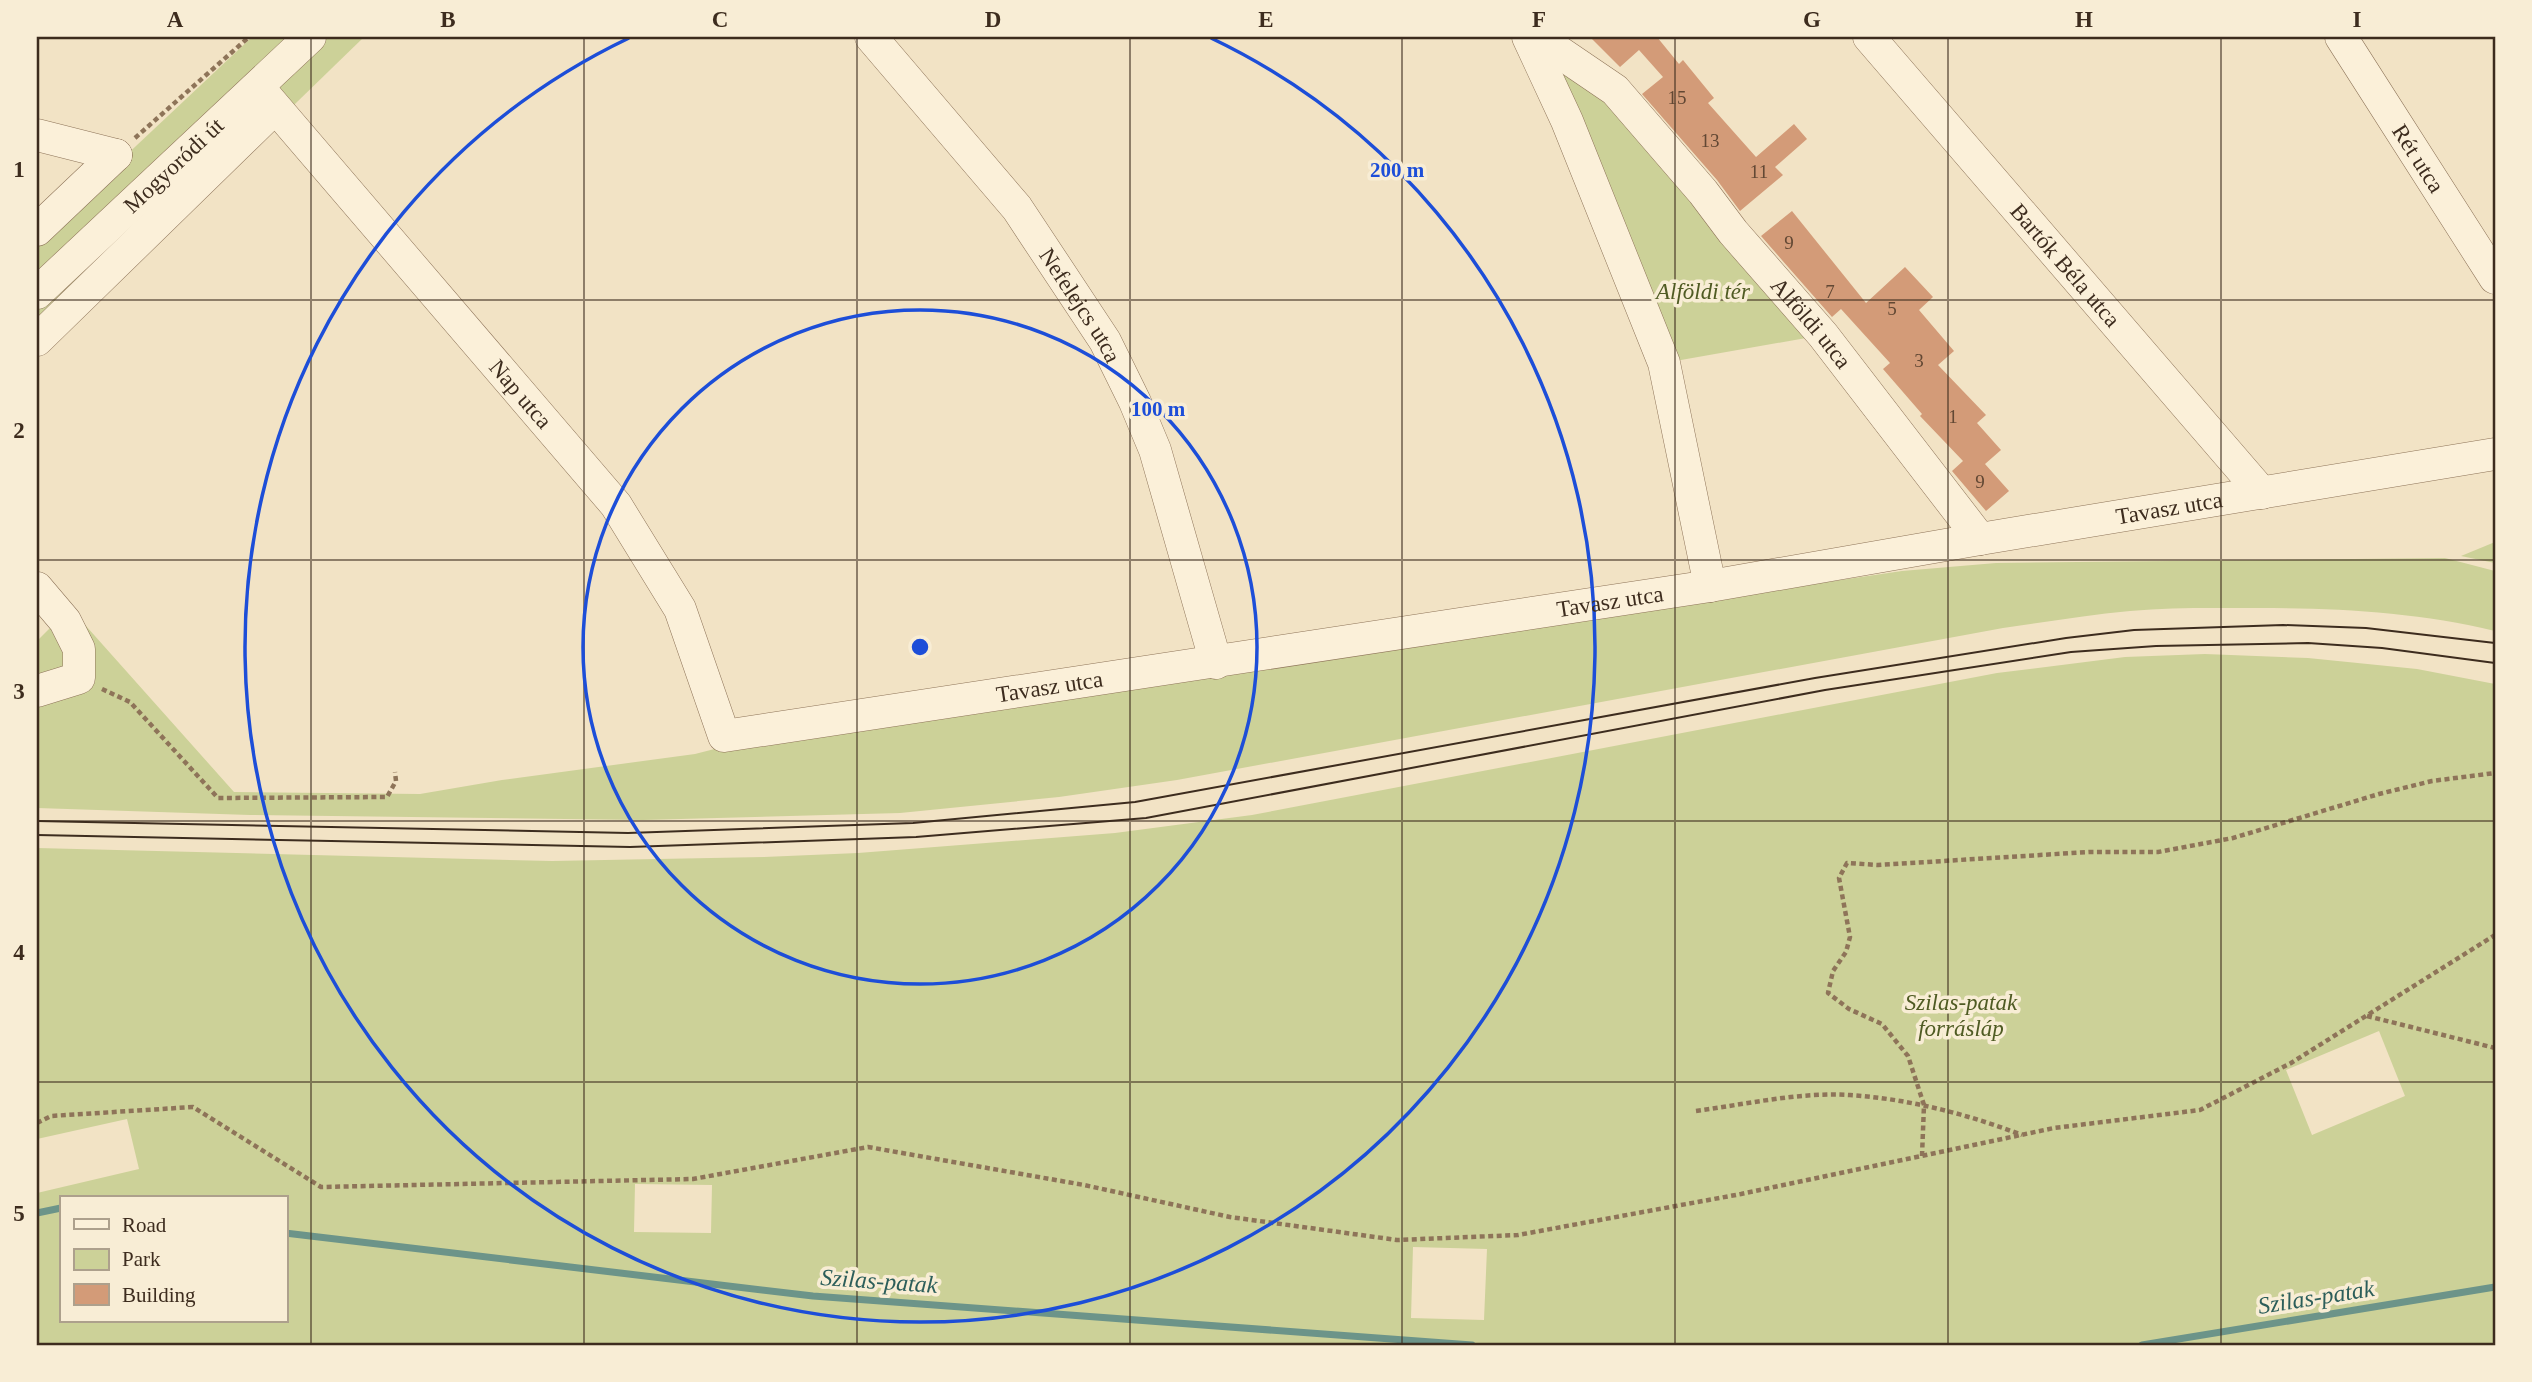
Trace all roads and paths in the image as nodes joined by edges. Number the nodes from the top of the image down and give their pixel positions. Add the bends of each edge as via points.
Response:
1 (249, 37) edge
2 (310, 37) edge
3 (871, 37) edge
4 (1528, 37) edge
5 (1537, 37) edge
6 (1869, 37) edge
7 (2342, 37) edge
8 (267, 97) junction
9 (37, 135) edge
10 (116, 155) junction
11 (37, 230) edge
12 (2495, 278) edge
13 (37, 293) edge
14 (37, 340) edge
15 (2495, 454) edge
16 (2262, 493) junction
17 (1980, 539) junction
18 (1710, 586) junction
19 (37, 588) edge
20 (1216, 663) junction
21 (79, 678) junction
22 (37, 691) edge
23 (724, 736) joint
24 (396, 772) dead end
25 (2495, 773) edge
26 (2495, 935) edge
27 (2366, 1016) junction
28 (2495, 1048) edge
29 (1924, 1105) junction
30 (1696, 1111) dead end
31 (37, 1123) edge
32 (2022, 1135) junction
33 (1922, 1156) junction

1 - 10 path
2 - 8 street, Mogyoródi út
3 - 20 street, Nefelejcs utca via 1017,208 1105,341 1155,450
4 - 18 street via 1567,121 1664,363
5 - 17 street, Alföldi utca via 1615,90 1823,335
6 - 16 street, Bartók Béla utca
7 - 12 street, Rét utca
8 - 13 street, Mogyoródi út
8 - 14 street, Mogyoródi út
8 - 23 street, Nap utca via 616,505 680,609
9 - 10 street
10 - 11 street
15 - 16 street, Tavasz utca
16 - 17 street, Tavasz utca
17 - 18 street, Tavasz utca
18 - 20 street, Tavasz utca
19 - 21 street via 65,621 79,649
20 - 23 street, Tavasz utca
21 - 22 street
21 - 24 path via 130,702 218,798 387,797
25 - 29 path via 2419,784 2233,838 2158,852 1847,863 1839,878 1850,937 1828,993 1882,1024 1908,1056
26 - 27 path
27 - 28 path
27 - 32 path via 2291,1063 2200,1110
29 - 30 path via 1849,1095 1792,1097
29 - 32 path
29 - 33 path
31 - 33 path via 51,1116 193,1107 321,1187 693,1179 868,1147 1084,1185 1230,1217 1397,1240 1518,1235
32 - 33 path

